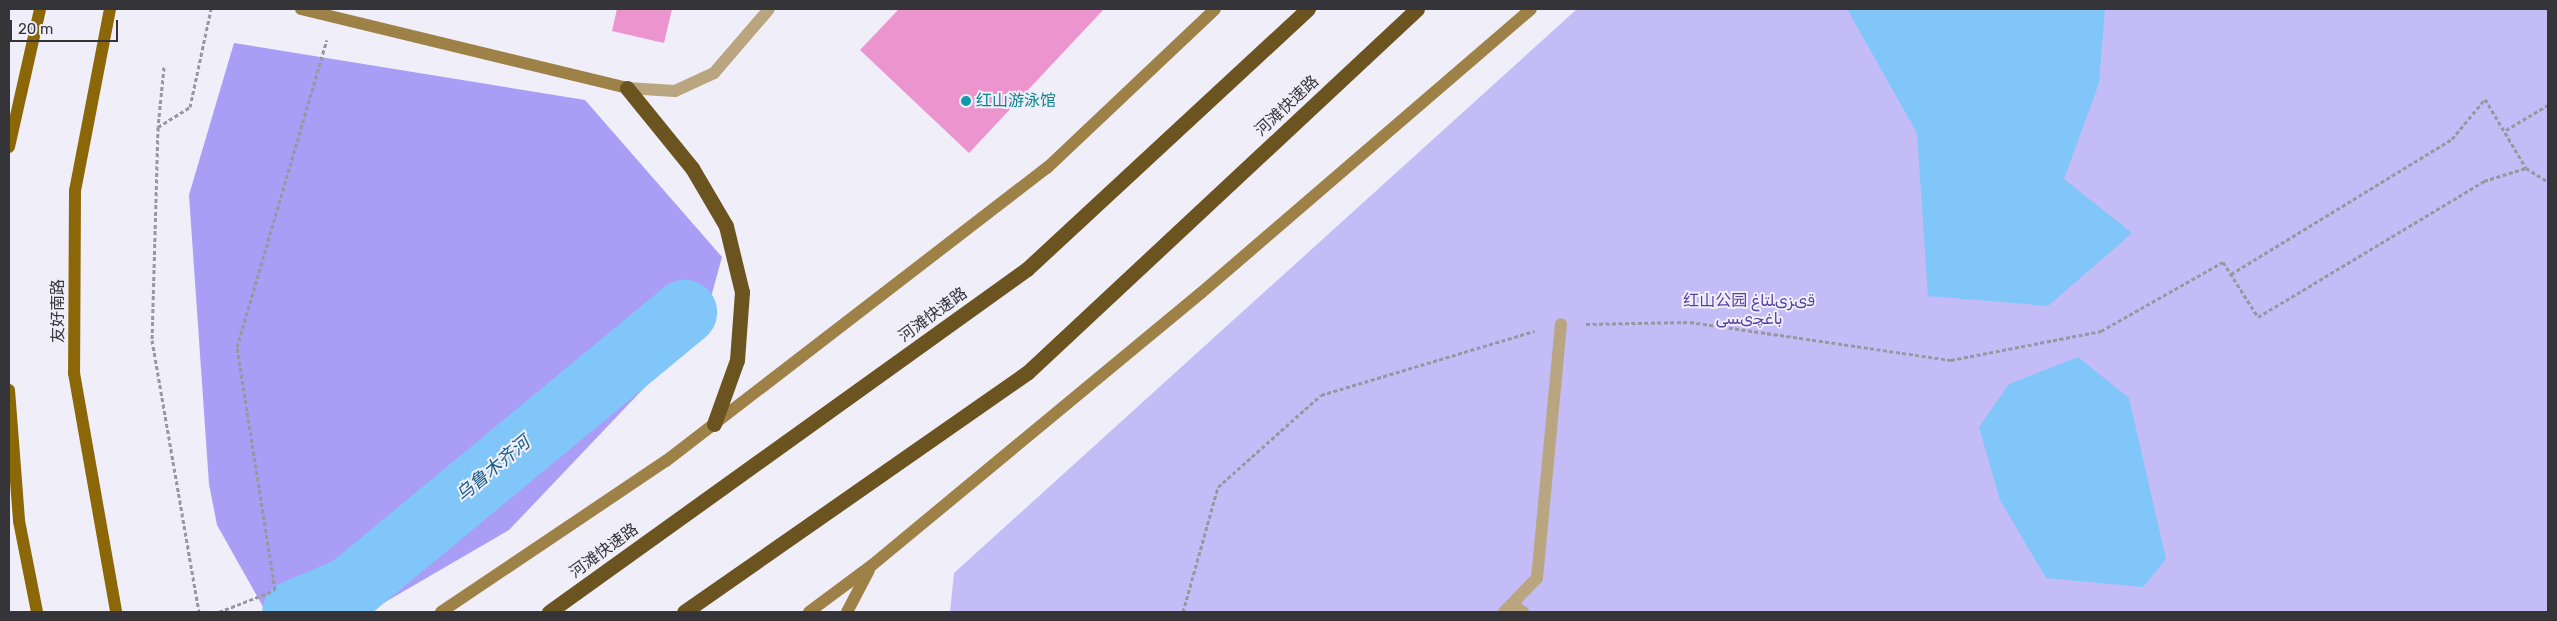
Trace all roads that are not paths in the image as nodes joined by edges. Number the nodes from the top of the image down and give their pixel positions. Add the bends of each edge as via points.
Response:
1 (40, 9) edge
2 (110, 9) edge
3 (301, 9) edge
4 (768, 9) edge
5 (1215, 9) edge
6 (1308, 9) edge
7 (1417, 9) edge
8 (1531, 9) edge
9 (627, 88) junction
10 (9, 147) edge
11 (1561, 324) road end
12 (9, 390) edge
13 (714, 424) junction
14 (871, 566) junction
15 (1508, 608) edge
16 (37, 612) edge
17 (116, 612) edge
18 (441, 612) edge
19 (549, 612) edge
20 (684, 612) edge
21 (809, 612) edge
22 (847, 612) edge
23 (1523, 612) edge

1 - 10 main road
2 - 17 main road, 友好南路 via 75,191 74,373
3 - 9 street
4 - 9 street via 714,73 675,91
5 - 13 street via 1048,168
6 - 19 highway, 河滩快速路 via 1027,269
7 - 20 highway, 河滩快速路 via 1028,372
8 - 14 street via 1201,293
9 - 13 highway via 692,168 726,226 742,292 737,360
11 - 15 street via 1537,578
12 - 16 main road via 19,521
13 - 18 street
14 - 21 street
14 - 22 street
15 - 23 street

